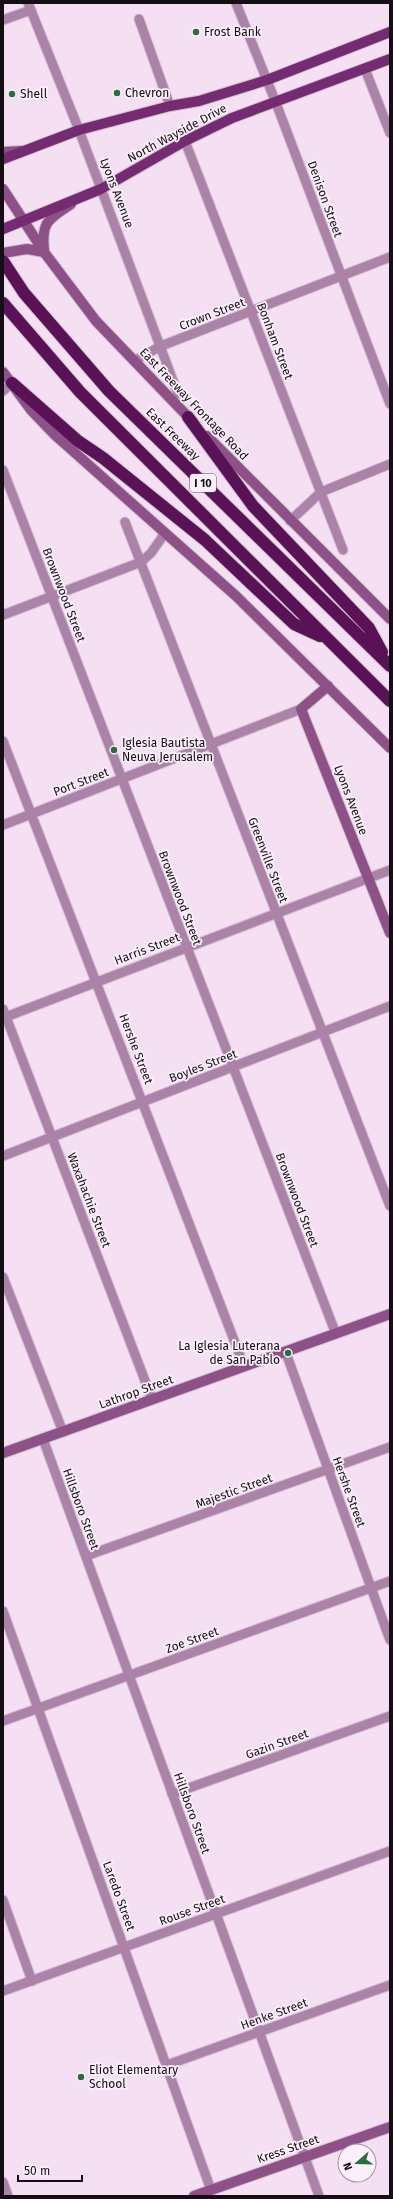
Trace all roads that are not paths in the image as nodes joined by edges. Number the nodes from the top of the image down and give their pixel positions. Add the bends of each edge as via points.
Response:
1 (236, 3) edge
2 (29, 6) edge
3 (139, 19) dead end
4 (3, 20) edge
5 (390, 32) edge
6 (390, 59) edge
7 (365, 69) junction
8 (267, 80) junction
9 (276, 103) junction
10 (170, 106) junction
11 (79, 130) junction
12 (390, 134) edge
13 (185, 141) junction
14 (23, 151) junction
15 (3, 152) edge
16 (3, 159) edge
17 (3, 189) edge
18 (101, 189) junction
19 (77, 200) junction
20 (24, 222) junction
21 (3, 230) edge
22 (44, 252) junction
23 (3, 253) edge
24 (390, 257) edge
25 (3, 261) edge
26 (340, 276) junction
27 (3, 303) edge
28 (250, 312) junction
29 (161, 346) junction
30 (134, 361) junction
31 (3, 372) edge
32 (7, 387) edge
33 (178, 394) dead end
34 (390, 404) edge
35 (188, 417) junction
36 (390, 464) edge
37 (3, 470) edge
38 (321, 492) junction
39 (290, 521) junction
40 (125, 522) dead end
41 (165, 533) junction
42 (343, 550) dead end
43 (141, 562) junction
44 (51, 596) junction
45 (3, 615) edge
46 (390, 619) edge
47 (328, 640) junction
48 (390, 666) edge
49 (328, 686) junction
50 (390, 701) edge
51 (302, 709) junction
52 (3, 741) edge
53 (212, 744) junction
54 (390, 748) edge
55 (121, 779) junction
56 (31, 814) junction
57 (3, 825) edge
58 (390, 870) edge
59 (367, 878) junction
60 (276, 913) junction
61 (390, 933) edge
62 (187, 948) junction
63 (97, 981) junction
64 (390, 1006) edge
65 (4, 1014) edge
66 (323, 1032) junction
67 (233, 1067) junction
68 (143, 1102) junction
69 (52, 1137) junction
70 (3, 1156) edge
71 (390, 1206) edge
72 (3, 1277) edge
73 (390, 1314) edge
74 (336, 1334) junction
75 (286, 1353) junction
76 (244, 1366) junction
77 (152, 1399) junction
78 (63, 1432) junction
79 (43, 1439) junction
80 (390, 1447) edge
81 (3, 1453) edge
82 (328, 1470) junction
83 (86, 1556) junction
84 (390, 1581) edge
85 (370, 1588) junction
86 (3, 1612) edge
87 (390, 1640) edge
88 (130, 1675) junction
89 (38, 1708) junction
90 (390, 1716) edge
91 (3, 1721) edge
92 (172, 1794) junction
93 (390, 1851) edge
94 (3, 1900) edge
95 (215, 1914) junction
96 (124, 1947) junction
97 (32, 1981) junction
98 (390, 1985) edge
99 (3, 1991) edge
100 (258, 2032) junction
101 (167, 2065) junction
102 (390, 2127) edge
103 (305, 2157) junction
104 (3, 2182) edge
105 (211, 2190) junction
106 (8, 2196) edge
107 (194, 2196) edge
108 (319, 2196) edge

1 - 8 street, Denison Street
2 - 4 street
2 - 11 street, Lyons Avenue
3 - 10 street
5 - 8 main road, North Wayside Drive
6 - 7 main road, North Wayside Drive
7 - 9 main road, North Wayside Drive
7 - 12 street
8 - 9 street, Denison Street
8 - 10 main road, North Wayside Drive via 199,101
9 - 13 main road, North Wayside Drive via 232,118
9 - 26 street, Denison Street
10 - 11 main road, North Wayside Drive
11 - 14 main road, North Wayside Drive
11 - 18 street, Lyons Avenue
13 - 18 main road, North Wayside Drive
13 - 28 street, Bonham Street
14 - 15 main road
14 - 16 main road, North Wayside Drive
17 - 20 main road, East Freeway Frontage Road
18 - 19 main road, North Wayside Drive
18 - 29 street, Lyons Avenue
19 - 20 main road, North Wayside Drive
19 - 22 main road via 46,223 42,234
20 - 21 main road, North Wayside Drive
20 - 22 main road, East Freeway Frontage Road
22 - 23 main road via 27,249
22 - 30 main road, East Freeway Frontage Road via 96,321
24 - 26 street, Crown Street
25 - 48 highway, East Freeway / I 10 via 24,293 109,391
26 - 28 street, Crown Street
26 - 34 street, Denison Street
27 - 47 highway, I 10 via 80,392
28 - 29 street, Crown Street
28 - 38 street, Bonham Street
29 - 30 street, Crown Street
29 - 33 street, Lyons Avenue
30 - 35 main road, East Freeway Frontage Road
31 - 32 main road
32 - 41 main road via 55,435
32 - 47 highway via 103,458 205,540 294,624
35 - 39 main road, East Freeway Frontage Road
35 - 48 highway via 253,506 368,628
36 - 38 street
37 - 44 street, Brownwood Street
38 - 39 street
38 - 42 street, Bonham Street
39 - 46 main road, East Freeway Frontage Road
40 - 43 street, Greenville Street
41 - 43 street
41 - 49 main road via 236,596
43 - 44 street
43 - 53 street, Greenville Street
44 - 45 street
44 - 55 street, Brownwood Street
47 - 50 highway, I 10
49 - 51 main road
49 - 54 main road
51 - 53 street, Port Street
51 - 59 main road, Lyons Avenue
52 - 56 street, Hershe Street
53 - 55 street, Port Street
53 - 60 street, Greenville Street
55 - 56 street, Port Street
55 - 62 street, Brownwood Street
56 - 57 street, Port Street
56 - 63 street, Hershe Street
58 - 59 street, Harris Street
59 - 60 street, Harris Street
59 - 61 main road, Lyons Avenue
60 - 62 street, Harris Street
60 - 66 street, Greenville Street
62 - 63 street, Harris Street
62 - 67 street, Brownwood Street
63 - 65 street, Harris Street
63 - 68 street, Hershe Street
64 - 66 street, Boyles Street
65 - 69 street, Waxahachie Street
66 - 67 street, Boyles Street
66 - 71 street, Greenville Street
67 - 68 street, Boyles Street
67 - 74 street, Brownwood Street
68 - 69 street, Boyles Street
68 - 76 street, Hershe Street
69 - 70 street, Boyles Street
69 - 77 street, Waxahachie Street
72 - 78 street
73 - 74 main road, Lathrop Street
74 - 75 main road, Lathrop Street
75 - 76 main road, Lathrop Street
75 - 82 street, Hershe Street
76 - 77 main road, Lathrop Street
77 - 78 main road, Lathrop Street
78 - 79 main road, Lathrop Street
79 - 81 main road, Lathrop Street
79 - 83 street, Hillsboro Street
80 - 82 street, Majestic Street
82 - 83 street, Majestic Street
82 - 85 street, Hershe Street
83 - 88 street, Hillsboro Street
84 - 85 street, Zoe Street
85 - 87 street, Hershe Street
85 - 88 street, Zoe Street
86 - 89 street, Laredo Street
88 - 89 street, Zoe Street
88 - 92 street, Hillsboro Street
89 - 91 street, Zoe Street
89 - 96 street, Laredo Street
90 - 92 street, Gazin Street
92 - 95 street, Hillsboro Street
93 - 95 street, Rouse Street
94 - 97 street
95 - 96 street, Rouse Street
95 - 100 street, Hillsboro Street
96 - 97 street, Rouse Street
96 - 101 street, Laredo Street
97 - 99 street, Rouse Street
98 - 100 street, Henke Street
100 - 101 street, Henke Street
100 - 103 street, Hillsboro Street
101 - 105 street, Laredo Street
102 - 103 main road, Kress Street
103 - 105 main road, Kress Street
103 - 108 street, Hillsboro Street
104 - 106 street
105 - 107 main road, Kress Street

